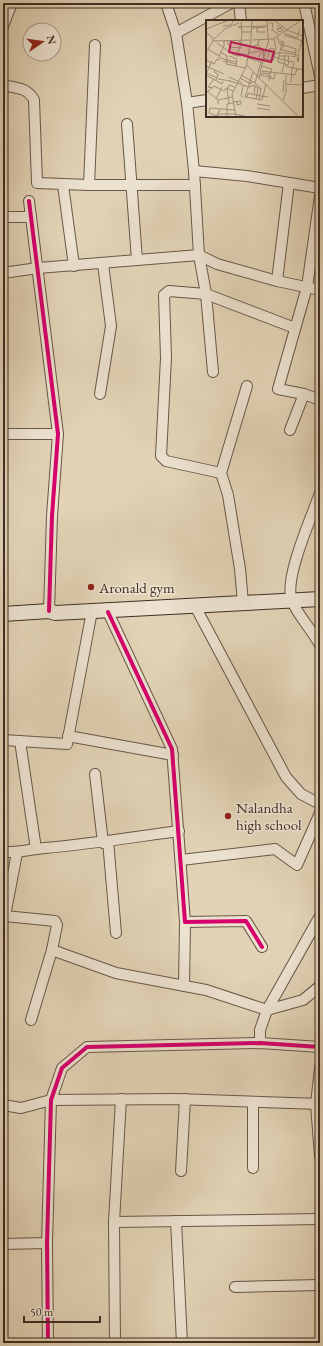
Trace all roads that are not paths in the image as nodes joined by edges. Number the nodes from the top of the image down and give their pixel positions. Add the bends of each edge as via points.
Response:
1 (12, 3) edge
2 (166, 3) edge
3 (231, 3) edge
4 (239, 3) edge
5 (304, 3) edge
6 (241, 20) edge
7 (3, 26) edge
8 (176, 34) junction
9 (95, 45) dead end
10 (320, 76) edge
11 (320, 85) edge
12 (7, 86) dead end
13 (303, 88) edge
14 (206, 100) edge
15 (187, 103) junction
16 (127, 124) dead end
17 (194, 170) junction
18 (289, 183) junction
19 (131, 184) junction
20 (63, 185) junction
21 (89, 185) junction
22 (194, 185) junction
23 (320, 188) edge
24 (320, 196) edge
25 (29, 201) dead end
26 (3, 217) edge
27 (31, 217) junction
28 (199, 255) junction
29 (137, 260) junction
30 (103, 264) junction
31 (74, 266) junction
32 (38, 268) junction
33 (3, 272) edge
34 (277, 281) junction
35 (307, 287) junction
36 (320, 290) edge
37 (206, 294) junction
38 (295, 328) junction
39 (213, 372) dead end
40 (247, 386) dead end
41 (100, 394) dead end
42 (304, 394) junction
43 (320, 400) edge
44 (290, 430) dead end
45 (3, 434) edge
46 (58, 434) junction
47 (221, 473) junction
48 (320, 493) edge
49 (320, 599) edge
50 (292, 601) junction
51 (243, 603) junction
52 (195, 606) junction
53 (50, 611) junction
54 (92, 611) junction
55 (108, 612) junction
56 (3, 614) edge
57 (320, 644) edge
58 (68, 736) junction
59 (3, 740) edge
60 (24, 742) junction
61 (173, 755) junction
62 (95, 774) dead end
63 (320, 804) edge
64 (320, 813) edge
65 (178, 831) junction
66 (105, 842) junction
67 (36, 849) junction
68 (3, 852) edge
69 (16, 853) junction
70 (180, 860) junction
71 (320, 916) edge
72 (4, 921) edge
73 (186, 922) junction
74 (116, 933) dead end
75 (262, 947) dead end
76 (52, 950) junction
77 (184, 986) junction
78 (320, 986) edge
79 (267, 1010) junction
80 (30, 1020) dead end
81 (260, 1043) junction
82 (320, 1047) edge
83 (320, 1068) edge
84 (121, 1099) junction
85 (185, 1099) junction
86 (51, 1100) junction
87 (253, 1102) junction
88 (318, 1104) edge
89 (3, 1105) edge
90 (320, 1156) edge
91 (253, 1168) dead end
92 (181, 1172) dead end
93 (320, 1219) edge
94 (176, 1221) junction
95 (114, 1222) junction
96 (47, 1243) junction
97 (3, 1244) edge
98 (320, 1285) edge
99 (235, 1287) dead end
100 (48, 1343) edge
101 (115, 1343) edge
102 (182, 1343) edge

1 - 7 street
2 - 8 street
3 - 8 street
4 - 6 street
5 - 10 street
8 - 15 street
9 - 21 street
11 - 13 street
12 - 20 street via 25,90 34,100 37,183
14 - 15 street
15 - 17 street
16 - 19 street
17 - 18 street
17 - 22 street
18 - 23 street
18 - 34 street
19 - 21 street
19 - 22 street
19 - 29 street
20 - 21 street
20 - 31 street
22 - 28 street
24 - 35 street
25 - 27 street
26 - 27 street
27 - 32 street
28 - 29 street
28 - 34 street via 217,264
28 - 37 street
29 - 30 street
30 - 31 street
30 - 41 street via 111,326
31 - 32 street
32 - 33 street
32 - 46 street
34 - 35 street
35 - 36 street
35 - 38 street
37 - 38 street
37 - 39 street
37 - 47 street via 169,291 164,295 166,358 161,453 166,461
38 - 42 street via 278,388
40 - 47 street
42 - 43 street
42 - 44 street
45 - 46 street
46 - 53 street via 52,516
47 - 51 street via 228,495
48 - 50 street via 293,565 290,594
49 - 50 street
50 - 51 street
50 - 57 street
51 - 52 street
52 - 55 street
52 - 63 street via 286,777 301,794
53 - 54 street
53 - 56 street
54 - 55 street
54 - 58 street
55 - 61 street
58 - 60 street via 67,744
58 - 61 street
59 - 60 street
60 - 67 street
61 - 65 street
62 - 66 street
64 - 70 street via 297,865 275,849
65 - 66 street
65 - 70 street
66 - 67 street
66 - 74 street
67 - 69 street
68 - 69 street
69 - 72 street
70 - 73 street
71 - 79 street
72 - 76 street via 55,921 58,925
73 - 75 street via 246,921
73 - 77 street
76 - 77 street via 116,973
76 - 80 street
77 - 79 street via 206,990
78 - 79 street via 303,1000
79 - 81 street via 260,1030
81 - 82 street
81 - 86 street via 87,1047 62,1068
83 - 88 street
84 - 85 street
84 - 86 street
84 - 95 street
85 - 87 street
85 - 92 street
86 - 89 street via 21,1108
86 - 96 street
87 - 88 street
87 - 91 street
88 - 90 street
93 - 94 street
94 - 95 street
94 - 102 street
95 - 101 street
96 - 97 street
96 - 100 street
98 - 99 street

